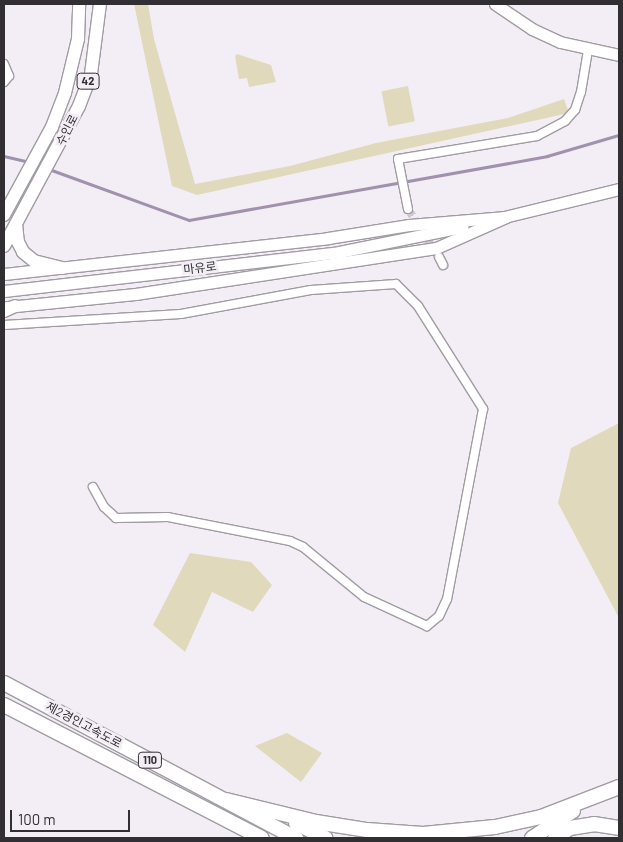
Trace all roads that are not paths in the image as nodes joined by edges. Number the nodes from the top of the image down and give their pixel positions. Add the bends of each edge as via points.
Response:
1 (79, 4) edge
2 (100, 4) edge
3 (495, 4) edge
4 (588, 50) junction
5 (619, 55) edge
6 (4, 64) edge
7 (4, 82) edge
8 (619, 189) edge
9 (408, 209) tunnel mouth
10 (4, 215) edge
11 (506, 217) junction
12 (16, 223) junction
13 (4, 246) edge
14 (62, 268) junction
15 (4, 274) edge
16 (4, 291) edge
17 (7, 308) edge
18 (4, 325) edge
19 (93, 487) dead end
20 (4, 683) edge
21 (4, 705) edge
22 (619, 787) edge
23 (593, 798) junction
24 (226, 800) junction
25 (192, 803) junction
26 (273, 810) junction
27 (619, 828) edge
28 (240, 838) edge
29 (262, 838) edge
30 (296, 838) edge
31 (325, 838) edge
32 (532, 838) edge
33 (555, 838) edge

1 - 10 main road, 수인로 / 42 via 78,39 65,93
2 - 12 main road, 수인로 / 42 via 91,74 56,152
3 - 4 main road via 532,29
4 - 5 main road
4 - 9 street via 581,92 575,110 565,121 537,136 398,159
6 - 7 street via 9,76
8 - 11 main road
11 - 14 main road
11 - 16 main road, 마유로 via 339,252
11 - 17 main road via 436,248 135,294
12 - 13 main road, 수인로 / 42
12 - 14 main road via 18,242 23,252 34,261
14 - 15 main road
18 - 19 street via 181,314 311,290 396,284 418,306 483,409 447,599 439,616 427,626 364,597 303,547 290,541 168,517 116,518 104,507
20 - 24 highway, 제2경인고속도로 / 110
21 - 25 highway, 제2경인고속도로 / 110
22 - 23 highway
23 - 26 highway via 541,817 495,827 423,834 359,829
23 - 32 highway
24 - 26 highway
24 - 30 highway, 제2경인고속도로 / 110
25 - 28 highway
25 - 29 highway, 제2경인고속도로 / 110
26 - 31 highway
27 - 33 highway via 594,824 578,826

